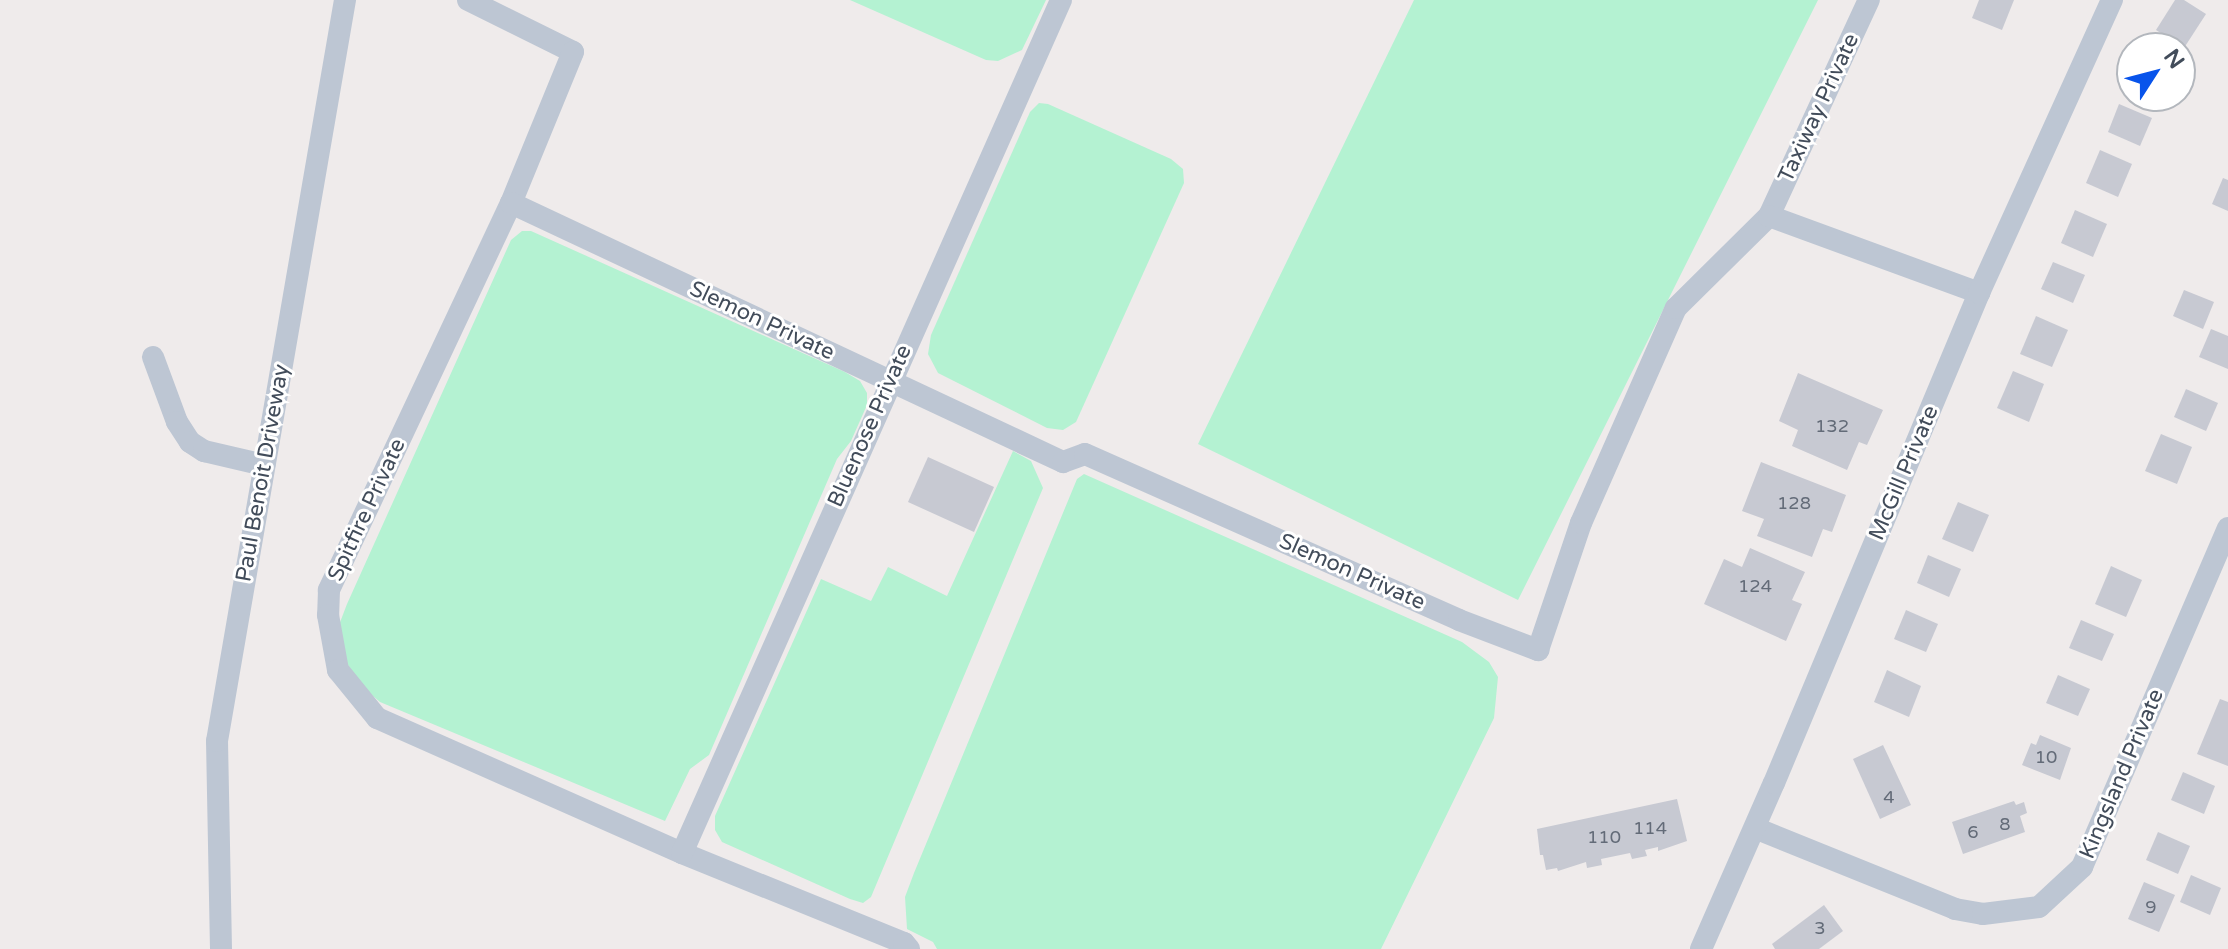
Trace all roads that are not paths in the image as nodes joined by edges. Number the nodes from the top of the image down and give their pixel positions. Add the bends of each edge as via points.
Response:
1 (345, 0) edge
2 (468, 0) edge
3 (1061, 0) edge
4 (1869, 0) edge
5 (2112, 0) edge
6 (511, 203) junction
7 (1769, 216) junction
8 (1979, 293) junction
9 (153, 357) dead end
10 (890, 382) junction
11 (264, 465) junction
12 (2228, 528) edge
13 (1755, 828) junction
14 (682, 853) junction
15 (221, 949) edge
16 (909, 949) edge
17 (1701, 949) edge

1 - 11 street, Paul Benoit Driveway
2 - 6 street, Spitfire Private via 573,52
3 - 10 street, Bluenose Private
4 - 7 street, Taxiway Private
5 - 8 street, McGill Private
6 - 10 street, Slemon Private
6 - 14 street, Spitfire Private via 329,590 338,670 377,718
7 - 8 street
7 - 10 street, Slemon Private via 1676,308 1581,523 1538,650 1085,454 1063,462
8 - 13 street, McGill Private
9 - 11 street via 190,442 204,451
10 - 14 street, Bluenose Private
11 - 15 street, Paul Benoit Driveway via 217,741
12 - 13 street, Kingsland Private via 2082,867 2039,907 1983,914 1955,909
13 - 17 street, McGill Private
14 - 16 street, Spitfire Private

